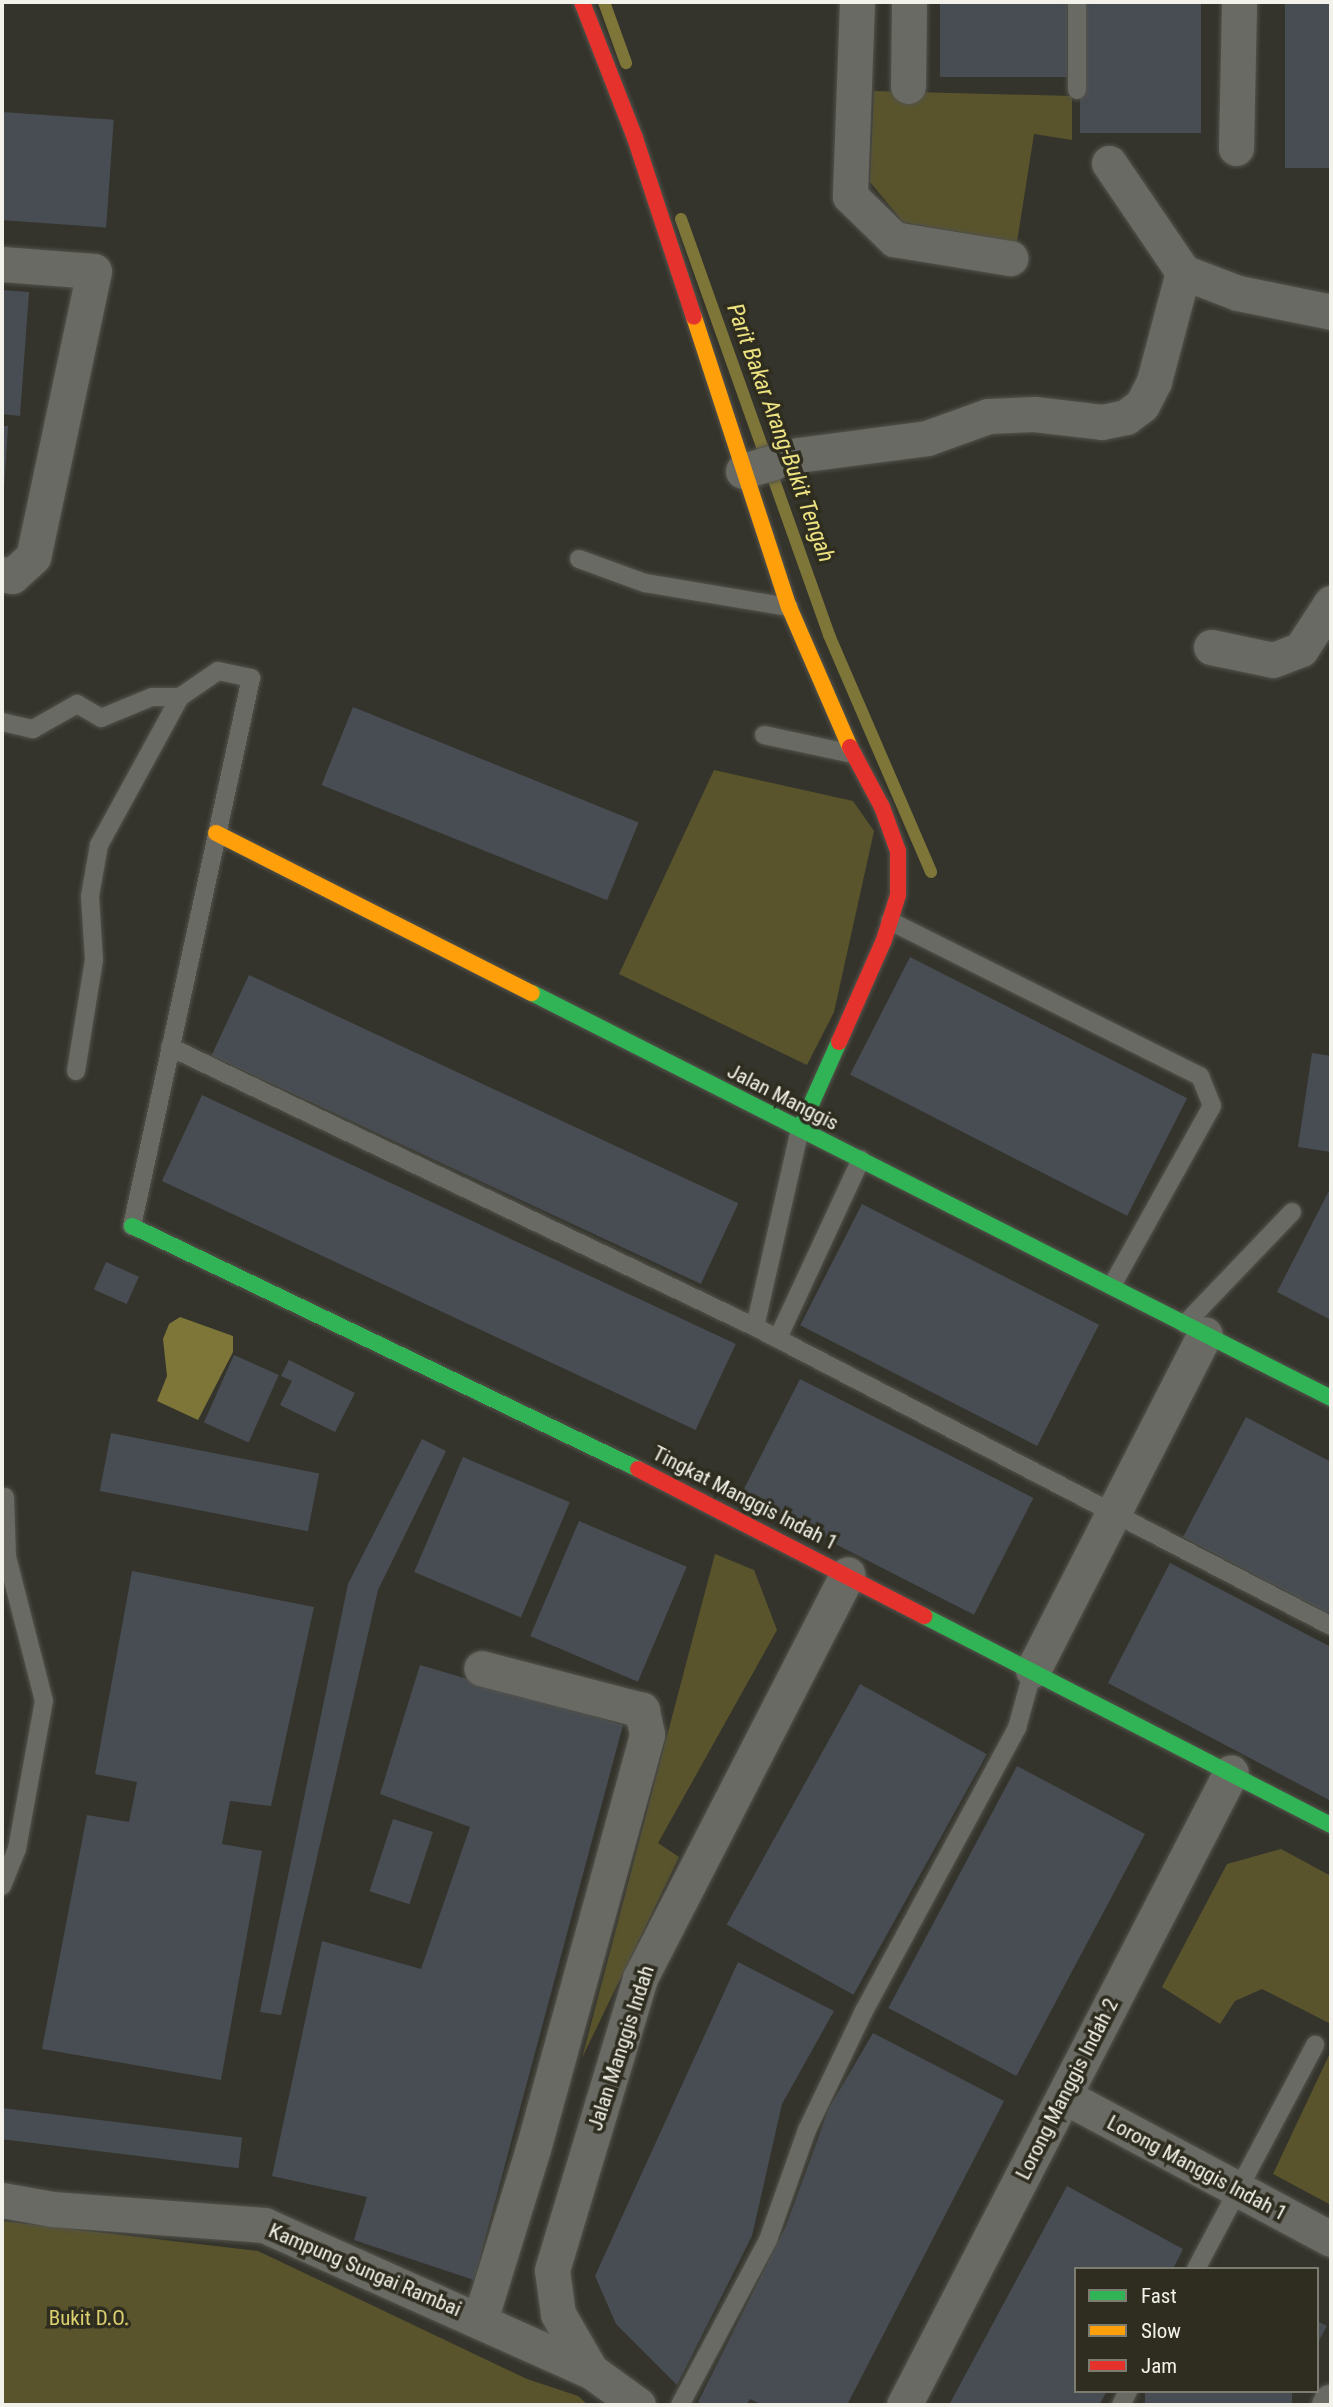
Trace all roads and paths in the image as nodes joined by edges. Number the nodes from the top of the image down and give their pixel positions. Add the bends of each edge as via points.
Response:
1 (582, 2) edge
2 (857, 2) edge
3 (909, 2) edge
4 (1077, 2) edge
5 (1239, 2) edge
6 (908, 86) dead end
7 (1077, 90) dead end
8 (1236, 148) dead end
9 (1109, 163) dead end
10 (1010, 258) dead end
11 (2, 264) edge
12 (1182, 272) junction
13 (1331, 312) edge
14 (750, 468) junction
15 (579, 559) dead end
16 (2, 574) edge
17 (1331, 603) edge
18 (789, 607) junction
19 (1212, 647) dead end
20 (180, 697) junction
21 (2, 722) edge
22 (764, 735) dead end
23 (853, 754) junction
24 (216, 833) junction
25 (890, 921) junction
26 (170, 1047) junction
27 (76, 1071) dead end
28 (800, 1129) junction
29 (860, 1160) junction
30 (1293, 1212) dead end
31 (132, 1226) joint
32 (1112, 1286) junction
33 (755, 1327) junction
34 (1195, 1329) junction
35 (778, 1338) junction
36 (1331, 1397) edge
37 (5, 1497) dead end
38 (1115, 1511) junction
39 (848, 1574) junction
40 (1331, 1626) edge
41 (481, 1668) dead end
42 (1033, 1670) junction
43 (1231, 1772) junction
44 (1331, 1825) edge
45 (2, 1886) edge
46 (1315, 2045) dead end
47 (1063, 2096) junction
48 (1239, 2190) junction
49 (2, 2200) edge
50 (1331, 2239) edge
51 (1197, 2267) edge
52 (480, 2320) junction
53 (590, 2371) junction
54 (638, 2405) edge
55 (680, 2405) edge
56 (904, 2405) edge

1 - 14 street via 635,138
2 - 10 street via 850,195 894,239
3 - 6 street
4 - 7 lane
5 - 8 street
9 - 12 street
11 - 16 street via 94,271 33,557 12,576
12 - 13 street via 1238,293
12 - 14 street via 1154,381 1142,405 1126,417 1102,422 1034,414 988,416 927,438 798,455
14 - 18 street
15 - 18 lane via 645,583
17 - 19 street via 1301,649 1273,660
18 - 23 street
20 - 21 lane via 152,696 102,719 77,704 33,729
20 - 24 lane via 218,671 251,678
20 - 27 lane via 99,845 90,896 94,961
22 - 23 lane
23 - 25 street via 883,807 898,851 898,895
24 - 26 lane
24 - 28 street, Jalan Manggis
25 - 28 street
25 - 32 lane via 1200,1076 1212,1105
26 - 31 lane
26 - 33 lane
28 - 29 street, Jalan Manggis
28 - 33 lane
29 - 32 street, Jalan Manggis
29 - 35 lane
30 - 34 lane
31 - 39 street, Tingkat Manggis Indah 1 via 433,1366
32 - 34 street, Jalan Manggis
33 - 35 lane
34 - 36 street, Jalan Manggis
34 - 38 street
35 - 38 lane
37 - 45 lane via 7,1558 44,1701 17,1849
38 - 40 lane
38 - 42 street
39 - 42 street, Tingkat Manggis Indah 1
39 - 53 street, Jalan Manggis Indah via 640,1978 552,2270 558,2314
41 - 52 street via 642,1710 647,1734 533,2149
42 - 43 street, Tingkat Manggis Indah 1
42 - 55 lane via 1017,1728 864,2011 807,2130 768,2240
43 - 44 street, Tingkat Manggis Indah 1
43 - 47 street, Lorong Manggis Indah 2
46 - 48 lane
47 - 48 street, Lorong Manggis Indah 1
47 - 56 street, Lorong Manggis Indah 2
48 - 50 street, Lorong Manggis Indah 1
48 - 51 lane
49 - 52 street, Kampung Sungai Rambai via 52,2209 264,2225
52 - 53 street, Kampung Sungai Rambai
53 - 54 street, Jalan Manggis Indah

